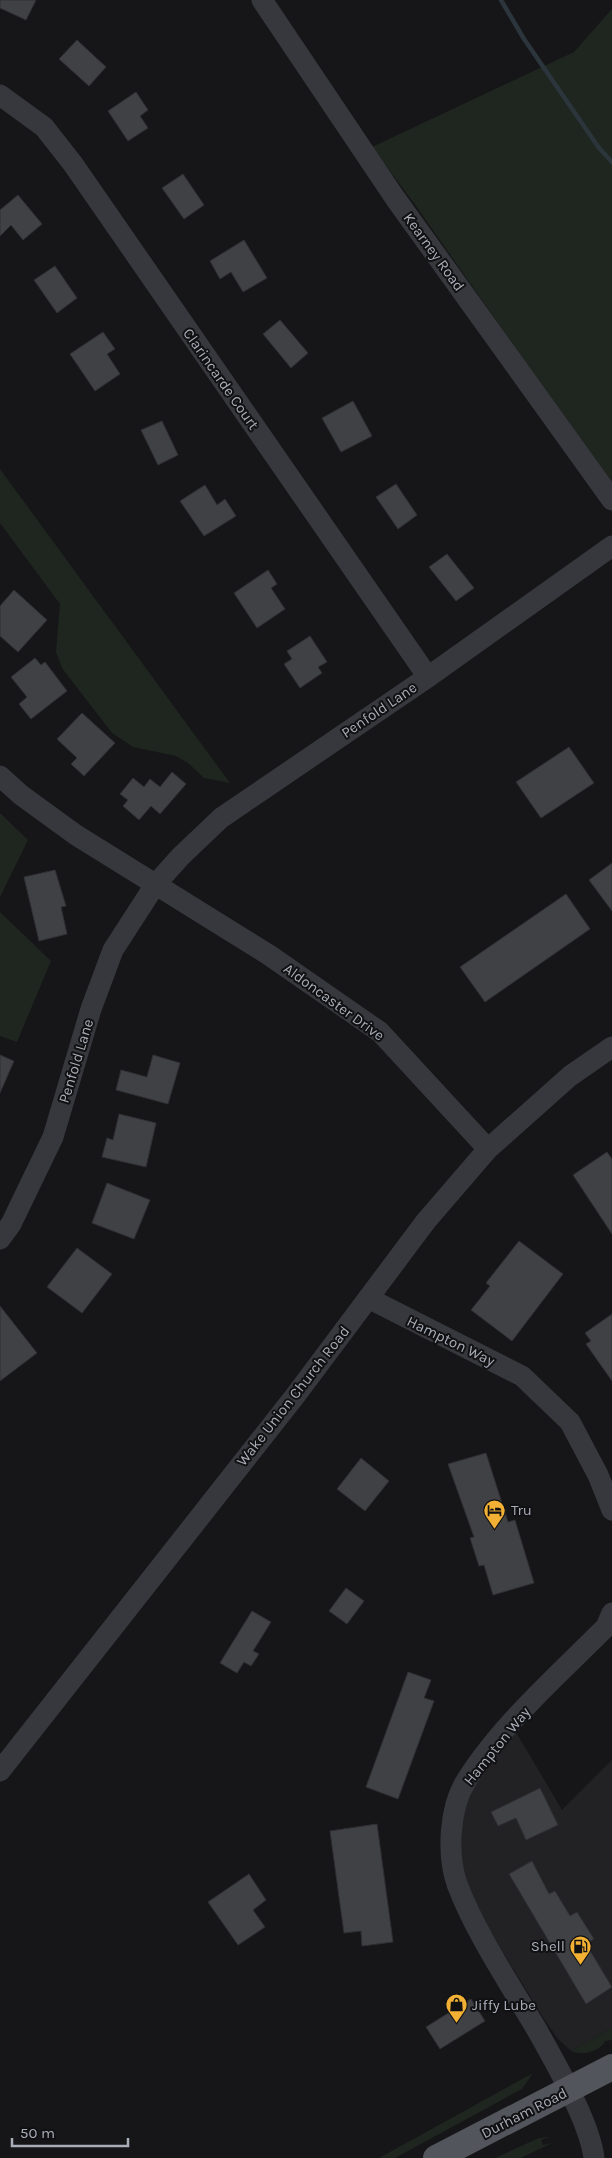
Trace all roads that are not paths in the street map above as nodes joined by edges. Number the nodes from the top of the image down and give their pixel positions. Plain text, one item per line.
1 (262, 0) edge
2 (0, 95) edge
3 (612, 500) edge
4 (612, 546) edge
5 (428, 677) junction
6 (0, 776) edge
7 (155, 885) junction
8 (612, 1046) edge
9 (488, 1150) junction
10 (0, 1239) edge
11 (368, 1298) junction
12 (612, 1510) edge
13 (612, 1613) edge
14 (0, 1771) edge
15 (612, 2067) edge
16 (568, 2091) junction
17 (436, 2158) edge
18 (594, 2158) edge

1 - 3 street, Kearney Road
2 - 5 street, Clarincarde Court
4 - 5 street, Penfold Lane
5 - 7 street, Penfold Lane
6 - 7 street
7 - 9 street, Aldoncaster Drive
7 - 10 street, Penfold Lane
8 - 9 street, Wake Union Church Road
9 - 11 street, Wake Union Church Road
11 - 12 street, Hampton Way
11 - 14 street, Wake Union Church Road
13 - 16 street, Hampton Way
15 - 16 main road, Durham Road
16 - 17 main road, Durham Road
16 - 18 street, Hampton Way

